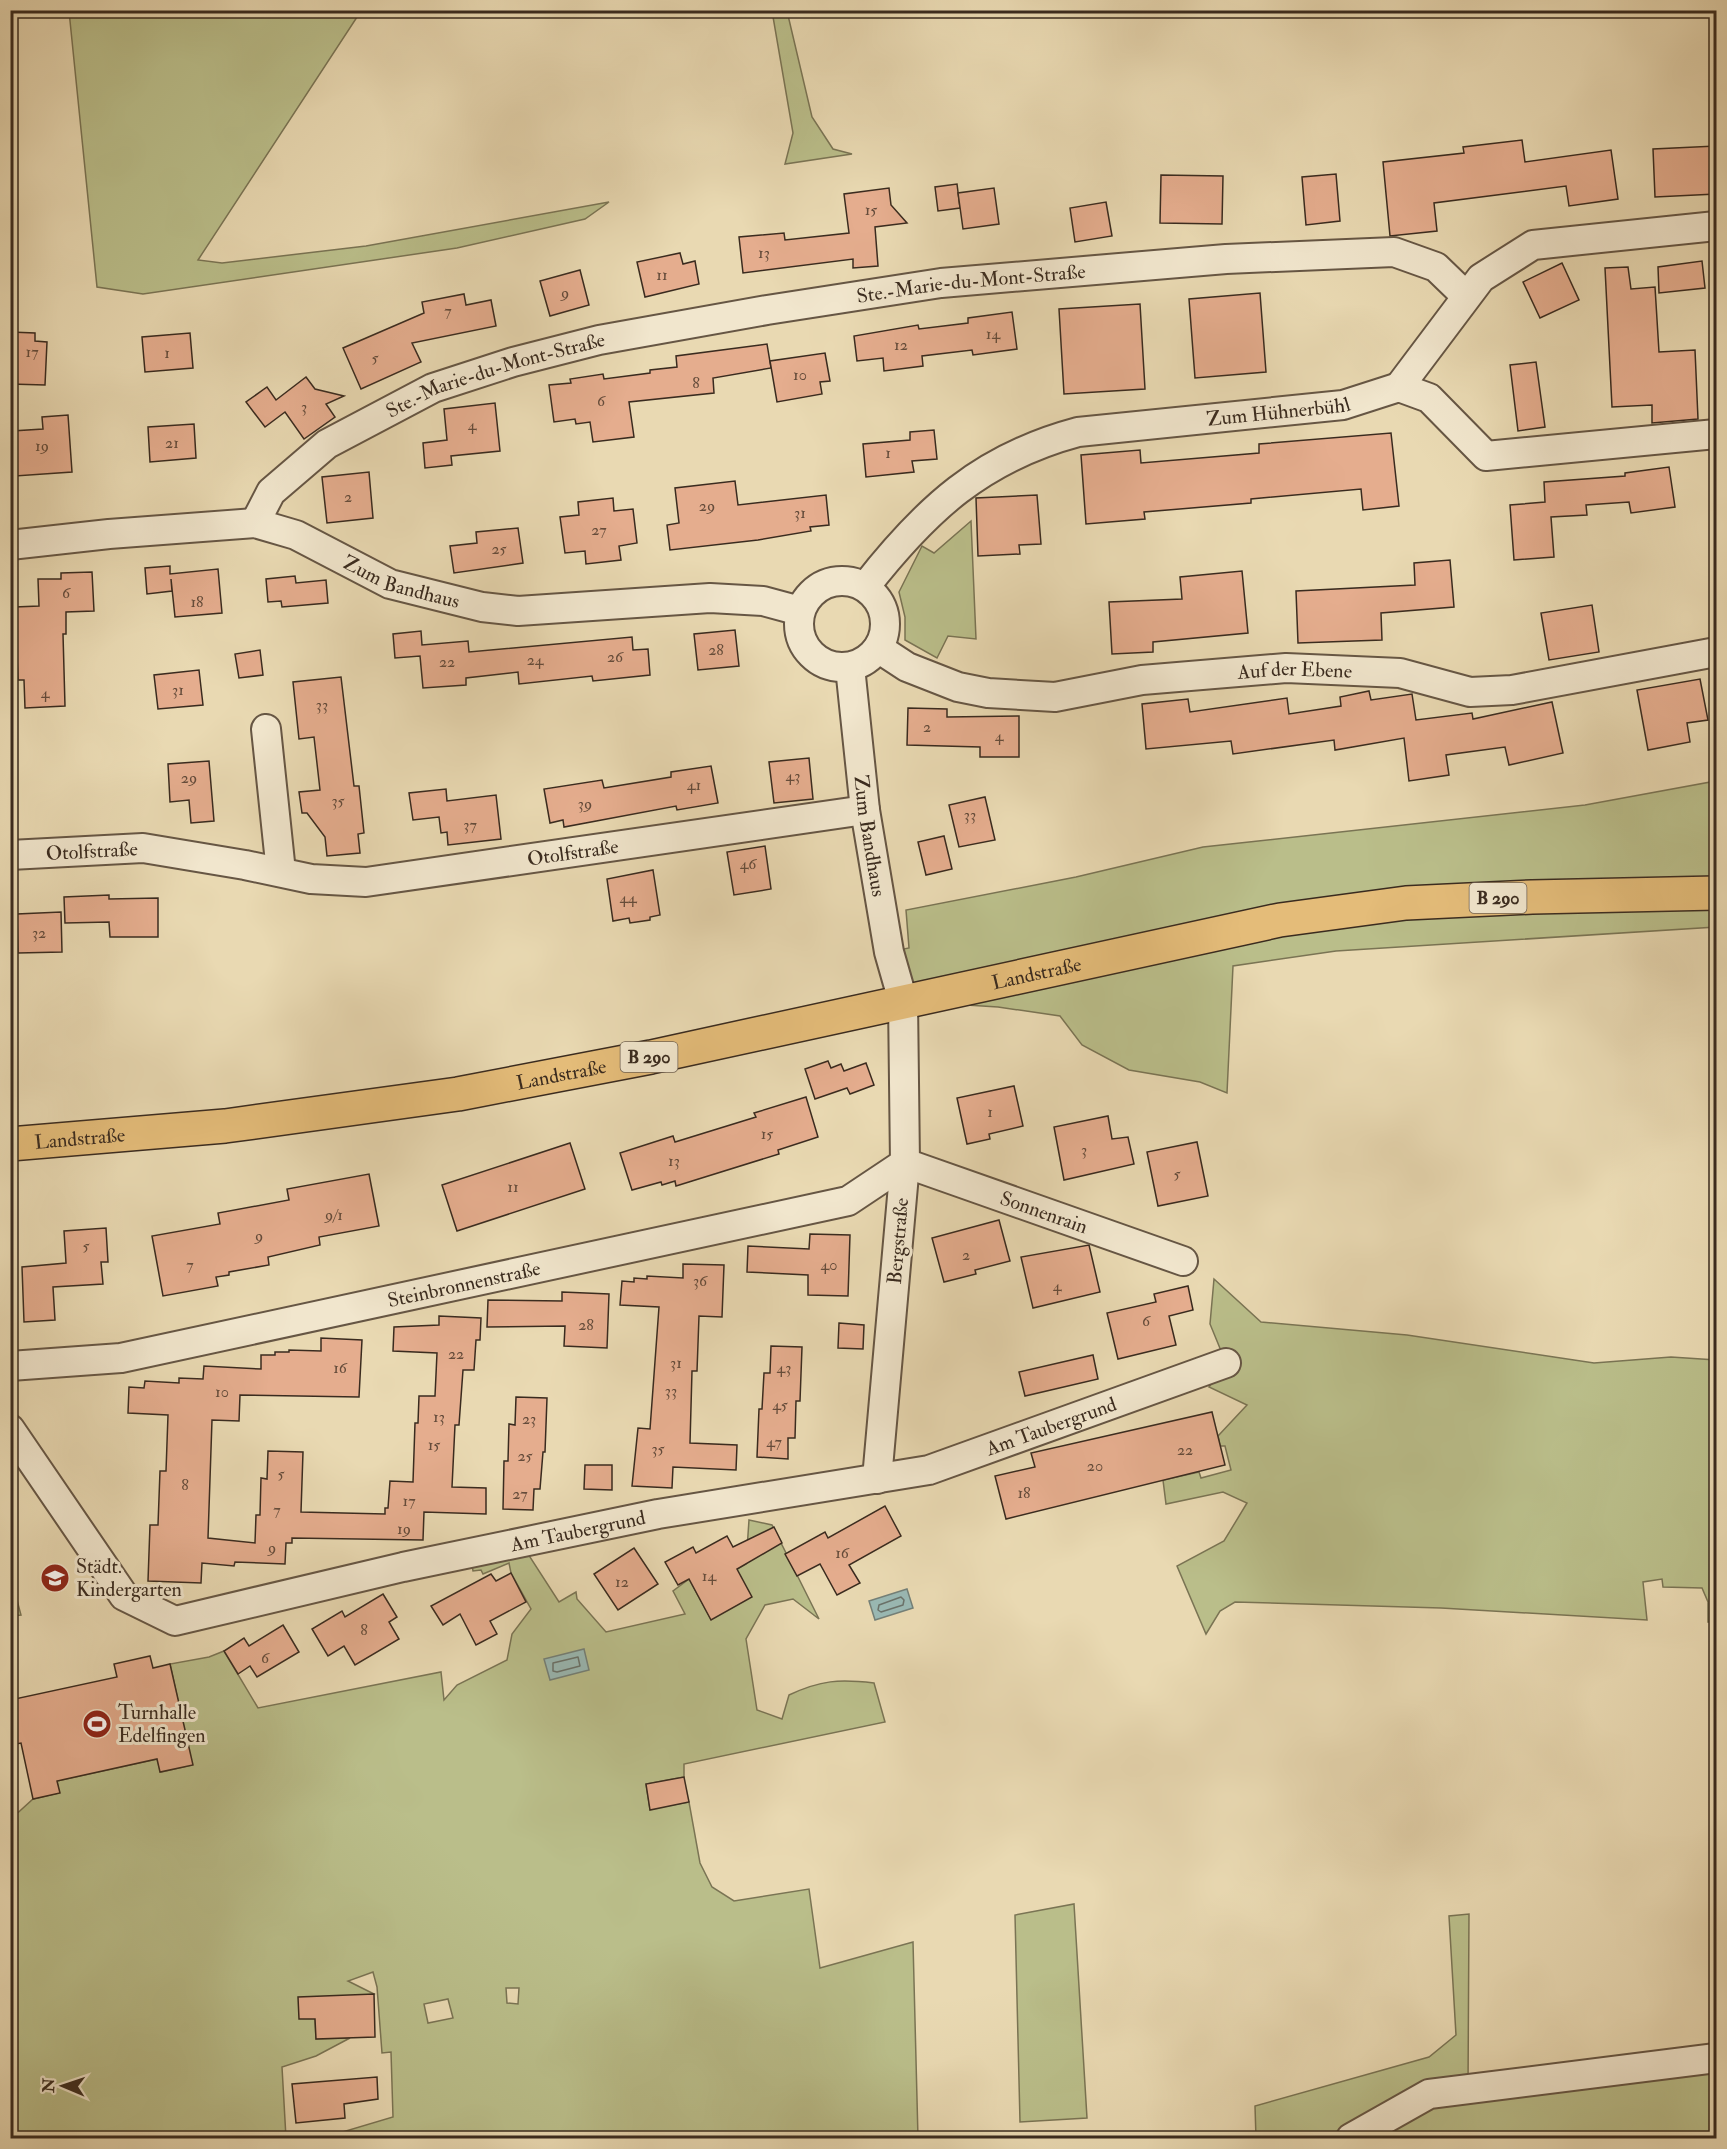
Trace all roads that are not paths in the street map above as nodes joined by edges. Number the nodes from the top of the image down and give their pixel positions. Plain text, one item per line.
1 (1716, 226) edge
2 (1466, 296) junction
3 (1399, 387) junction
4 (1716, 434) edge
5 (255, 523) junction
6 (10, 544) edge
7 (866, 587) junction
8 (800, 611) junction
9 (878, 648) junction
10 (1716, 652) edge
11 (850, 667) junction
12 (266, 729) dead end
13 (865, 810) junction
14 (10, 855) edge
15 (281, 872) junction
16 (1716, 893) edge
17 (903, 1001) junction
18 (10, 1144) edge
19 (904, 1163) junction
20 (1183, 1261) dead end
21 (1226, 1363) dead end
22 (10, 1366) edge
23 (10, 1429) edge
24 (877, 1479) junction
25 (1716, 2058) edge
26 (1351, 2139) edge

1 - 2 street
2 - 3 street
2 - 5 street, Ste.-Marie-du-Mont-Straße
3 - 4 street
3 - 7 street, Zum Hühnerbühl
5 - 6 street, Zum Bandhaus
5 - 8 street, Zum Bandhaus
7 - 8 street
7 - 9 street
8 - 11 street
9 - 10 street, Auf der Ebene
9 - 11 street
11 - 13 street, Zum Bandhaus
12 - 15 street
13 - 15 street, Otolfstraße
13 - 17 street, Zum Bandhaus
14 - 15 street, Otolfstraße
16 - 17 main road, Landstraße / B 290
17 - 18 main road, Landstraße / B 290
17 - 19 street, Bergstraße
19 - 20 street, Sonnenrain
19 - 22 street, Steinbronnenstraße
19 - 24 street, Bergstraße
21 - 24 street, Am Taubergrund
23 - 24 street, Am Taubergrund
25 - 26 street

